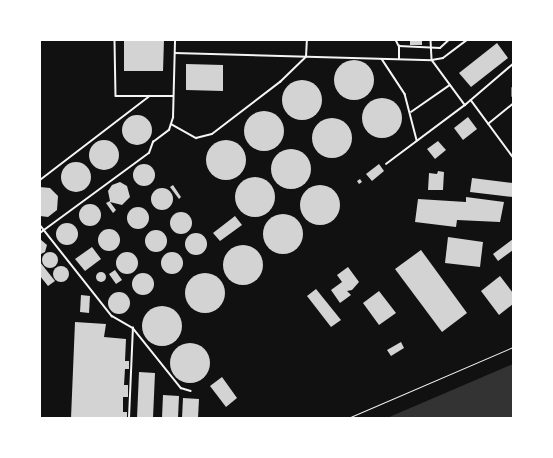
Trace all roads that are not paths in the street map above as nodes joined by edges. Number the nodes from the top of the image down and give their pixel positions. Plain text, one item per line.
1 (115, 40) edge
2 (174, 40) edge
3 (307, 40) edge
4 (396, 40) edge
5 (431, 40) edge
6 (449, 40) edge
7 (467, 40) edge
8 (399, 46) junction
9 (432, 48) junction
10 (175, 53) junction
11 (306, 57) junction
12 (382, 59) junction
13 (399, 60) junction
14 (432, 60) junction
15 (513, 64) edge
16 (450, 85) junction
17 (513, 88) edge
18 (150, 96) junction
19 (173, 96) junction
20 (513, 96) edge
21 (471, 100) junction
22 (465, 104) junction
23 (513, 104) edge
24 (410, 112) junction
25 (171, 124) junction
26 (488, 124) junction
27 (417, 140) junction
28 (513, 157) edge
29 (386, 164) dead end
30 (40, 180) edge
31 (40, 225) edge
32 (44, 230) junction
33 (40, 233) edge
34 (133, 328) junction
35 (191, 391) dead end
36 (129, 418) edge

1 - 18 lane
2 - 10 lane
3 - 11 lane
4 - 8 lane
5 - 9 lane
6 - 9 lane
7 - 14 lane
8 - 9 lane
8 - 13 lane
9 - 14 lane
10 - 11 lane
10 - 19 lane
11 - 12 lane
11 - 25 lane
12 - 13 lane
12 - 24 lane
13 - 14 lane
14 - 16 lane
15 - 21 lane
16 - 22 lane
16 - 24 lane
17 - 20 lane
18 - 19 lane
18 - 30 lane
19 - 25 lane
21 - 22 lane
21 - 26 lane
22 - 27 lane
23 - 26 lane
24 - 27 lane
25 - 32 lane
26 - 28 lane
27 - 29 lane
31 - 32 lane
32 - 33 lane
32 - 34 lane
34 - 35 lane
34 - 36 lane

